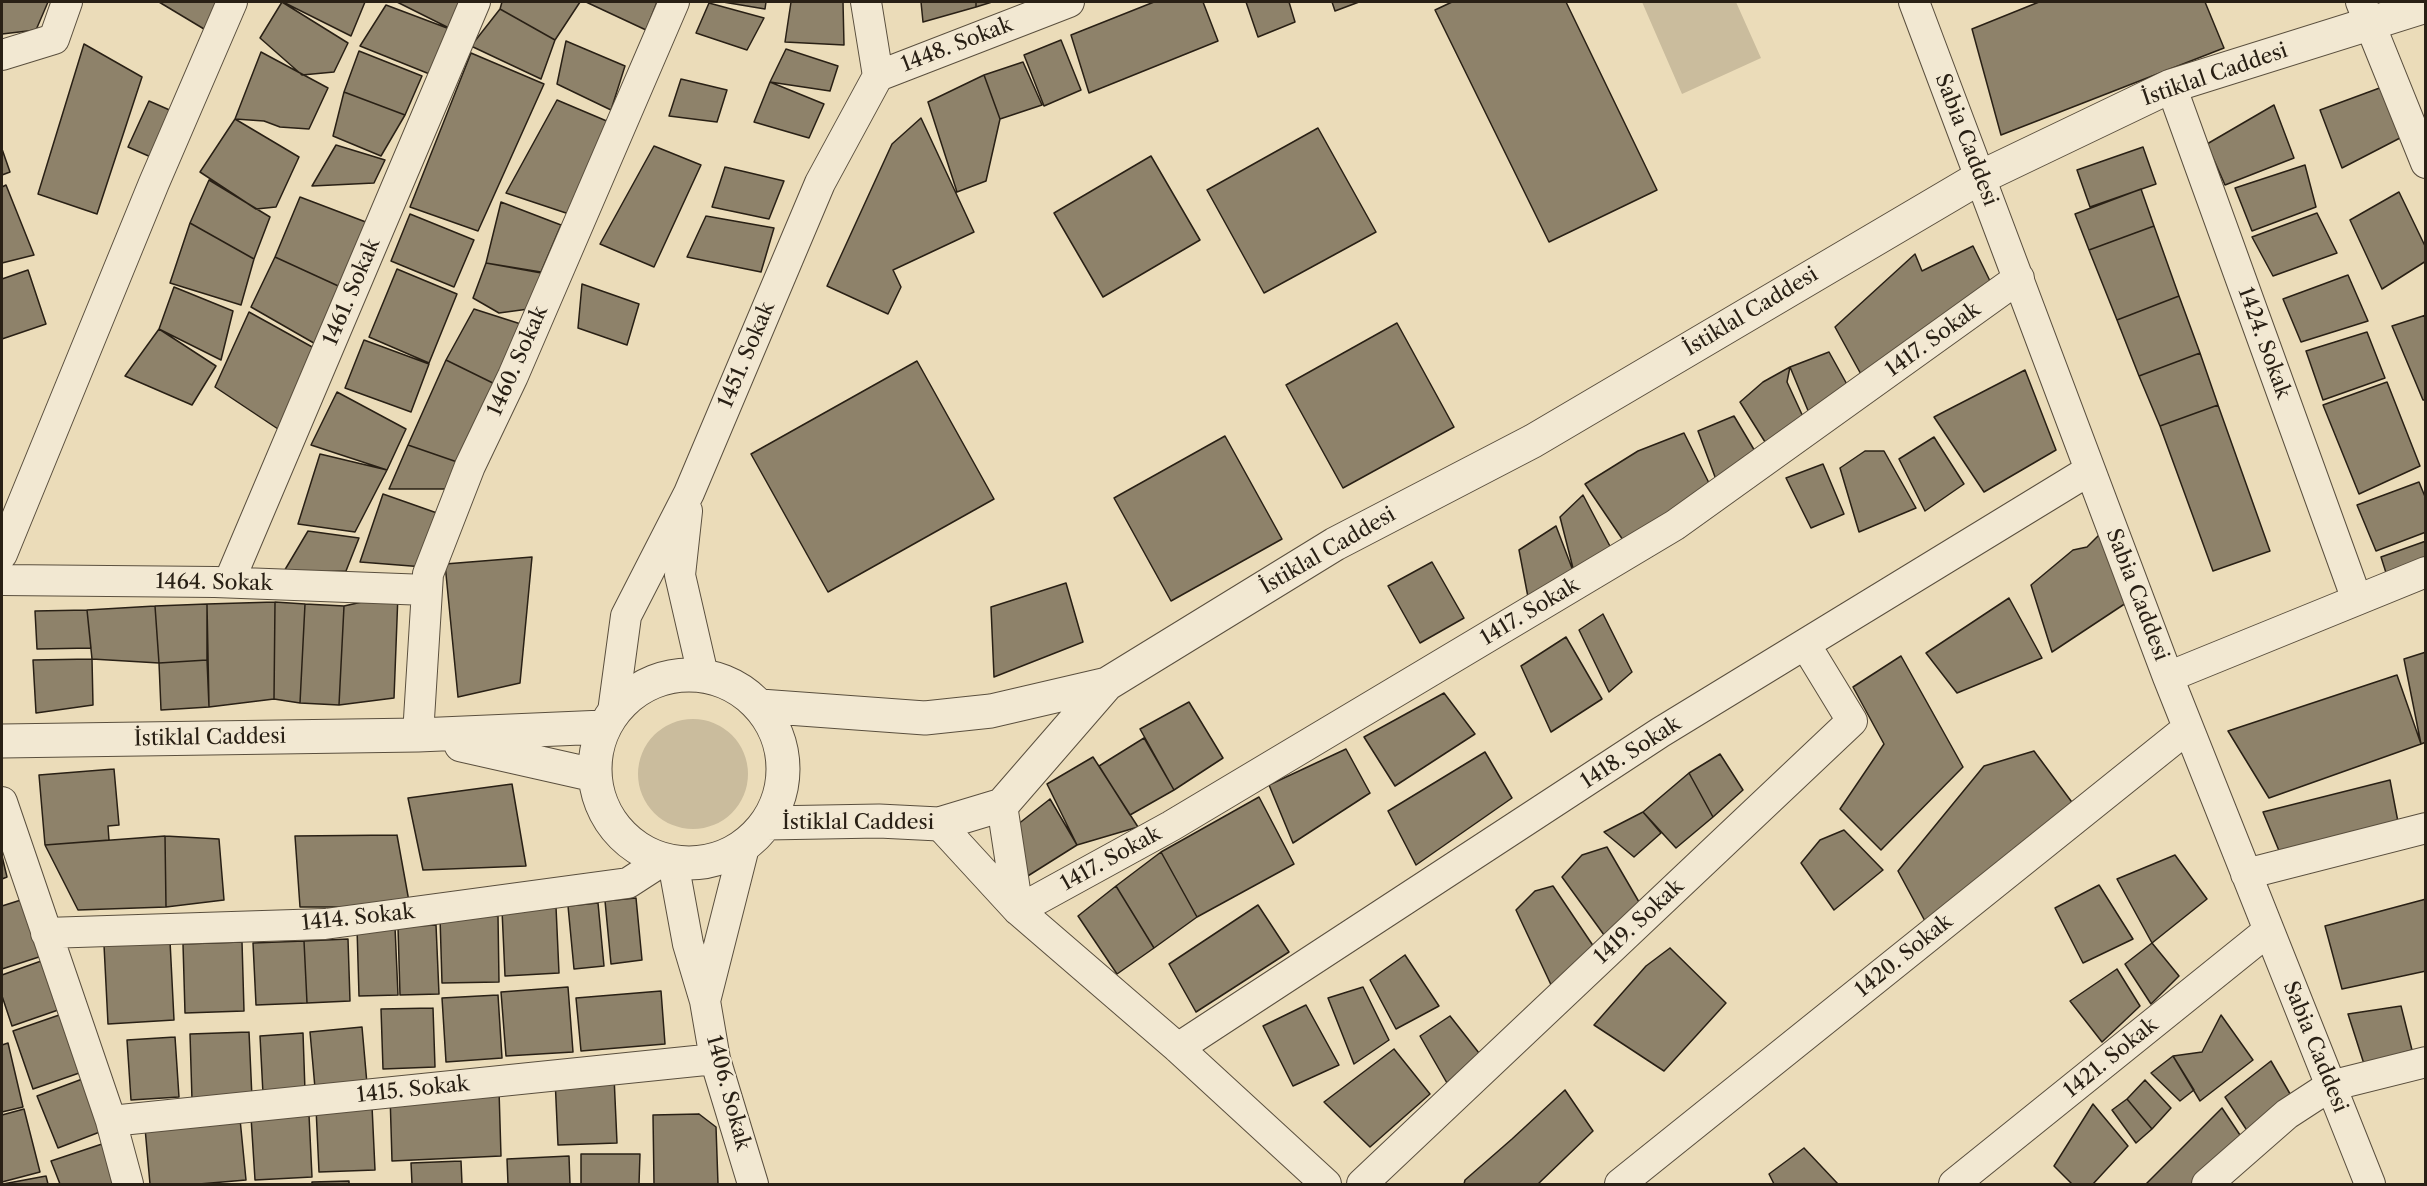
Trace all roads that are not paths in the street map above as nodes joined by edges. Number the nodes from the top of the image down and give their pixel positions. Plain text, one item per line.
1 (67, 2) edge
2 (232, 2) edge
3 (474, 2) edge
4 (674, 2) edge
5 (866, 2) edge
6 (1067, 2) edge
7 (1914, 2) edge
8 (2426, 6) edge
9 (2366, 13) edge
10 (2, 55) edge
11 (878, 76) junction
12 (2171, 86) junction
13 (2426, 163) edge
14 (1979, 177) junction
15 (2019, 278) junction
16 (2090, 470) junction
17 (689, 493) junction
18 (2, 554) edge
19 (2426, 573) edge
20 (2, 580) edge
21 (229, 582) junction
22 (427, 590) junction
23 (2357, 600) junction
24 (1805, 644) junction
25 (703, 675) junction
26 (2168, 677) junction
27 (1107, 684) junction
28 (760, 706) junction
29 (609, 719) junction
30 (2188, 728) junction
31 (418, 735) junction
32 (2, 741) edge
33 (594, 775) junction
34 (2, 802) edge
35 (1002, 806) junction
36 (767, 823) junction
37 (939, 824) junction
38 (2426, 828) edge
39 (744, 847) junction
40 (667, 861) junction
41 (2246, 874) junction
42 (1018, 910) junction
43 (2268, 931) junction
44 (46, 933) junction
45 (705, 1001) junction
46 (1178, 1048) junction
47 (715, 1059) junction
48 (2426, 1062) edge
49 (2330, 1086) junction
50 (111, 1121) junction
51 (128, 1185) edge
52 (753, 1185) edge
53 (1326, 1185) edge
54 (1362, 1185) edge
55 (1620, 1185) edge
56 (1954, 1185) edge
57 (2207, 1185) edge
58 (2370, 1185) edge

1 - 10 street
2 - 18 street
3 - 21 street, 1461. Sokak
4 - 22 street, 1460. Sokak
5 - 11 street
6 - 11 street, 1448. Sokak
7 - 14 street, Sabia Caddesi
8 - 9 street, İstiklal Caddesi
9 - 12 street, İstiklal Caddesi
9 - 13 street
11 - 17 street, 1451. Sokak
12 - 14 street, İstiklal Caddesi
12 - 23 street, 1424. Sokak
14 - 15 street, Sabia Caddesi
14 - 27 street, İstiklal Caddesi
15 - 16 street, Sabia Caddesi
15 - 42 street, 1417. Sokak
16 - 24 street, 1418. Sokak
16 - 26 street, Sabia Caddesi
17 - 25 street
17 - 29 street, 1451. Sokak
19 - 23 street
20 - 21 street, 1464. Sokak
21 - 22 street, 1464. Sokak
22 - 31 street, 1460. Sokak
23 - 26 street
24 - 46 street, 1418. Sokak
24 - 54 street, 1419. Sokak
25 - 28 street
25 - 29 street
26 - 30 street, Sabia Caddesi
27 - 28 street, İstiklal Caddesi
27 - 35 street, İstiklal Caddesi
28 - 36 street
29 - 31 street, İstiklal Caddesi
29 - 33 street
30 - 41 street, Sabia Caddesi
30 - 55 street, 1420. Sokak
31 - 32 street, İstiklal Caddesi
31 - 33 street, İstiklal Caddesi
33 - 40 street
34 - 44 street
35 - 37 street, İstiklal Caddesi
35 - 42 street
36 - 37 street, İstiklal Caddesi
36 - 39 street
37 - 42 street
38 - 41 street
39 - 40 street
39 - 45 street, 1406. Sokak
40 - 44 street, 1414. Sokak
40 - 45 street, 1406. Sokak
41 - 43 street, Sabia Caddesi
42 - 46 street
43 - 49 street, Sabia Caddesi
43 - 56 street, 1421. Sokak
44 - 50 street
45 - 47 street, 1406. Sokak
46 - 53 street
47 - 50 street, 1415. Sokak
47 - 52 street, 1406. Sokak
48 - 49 street
49 - 57 street
49 - 58 street, Sabia Caddesi
50 - 51 street

